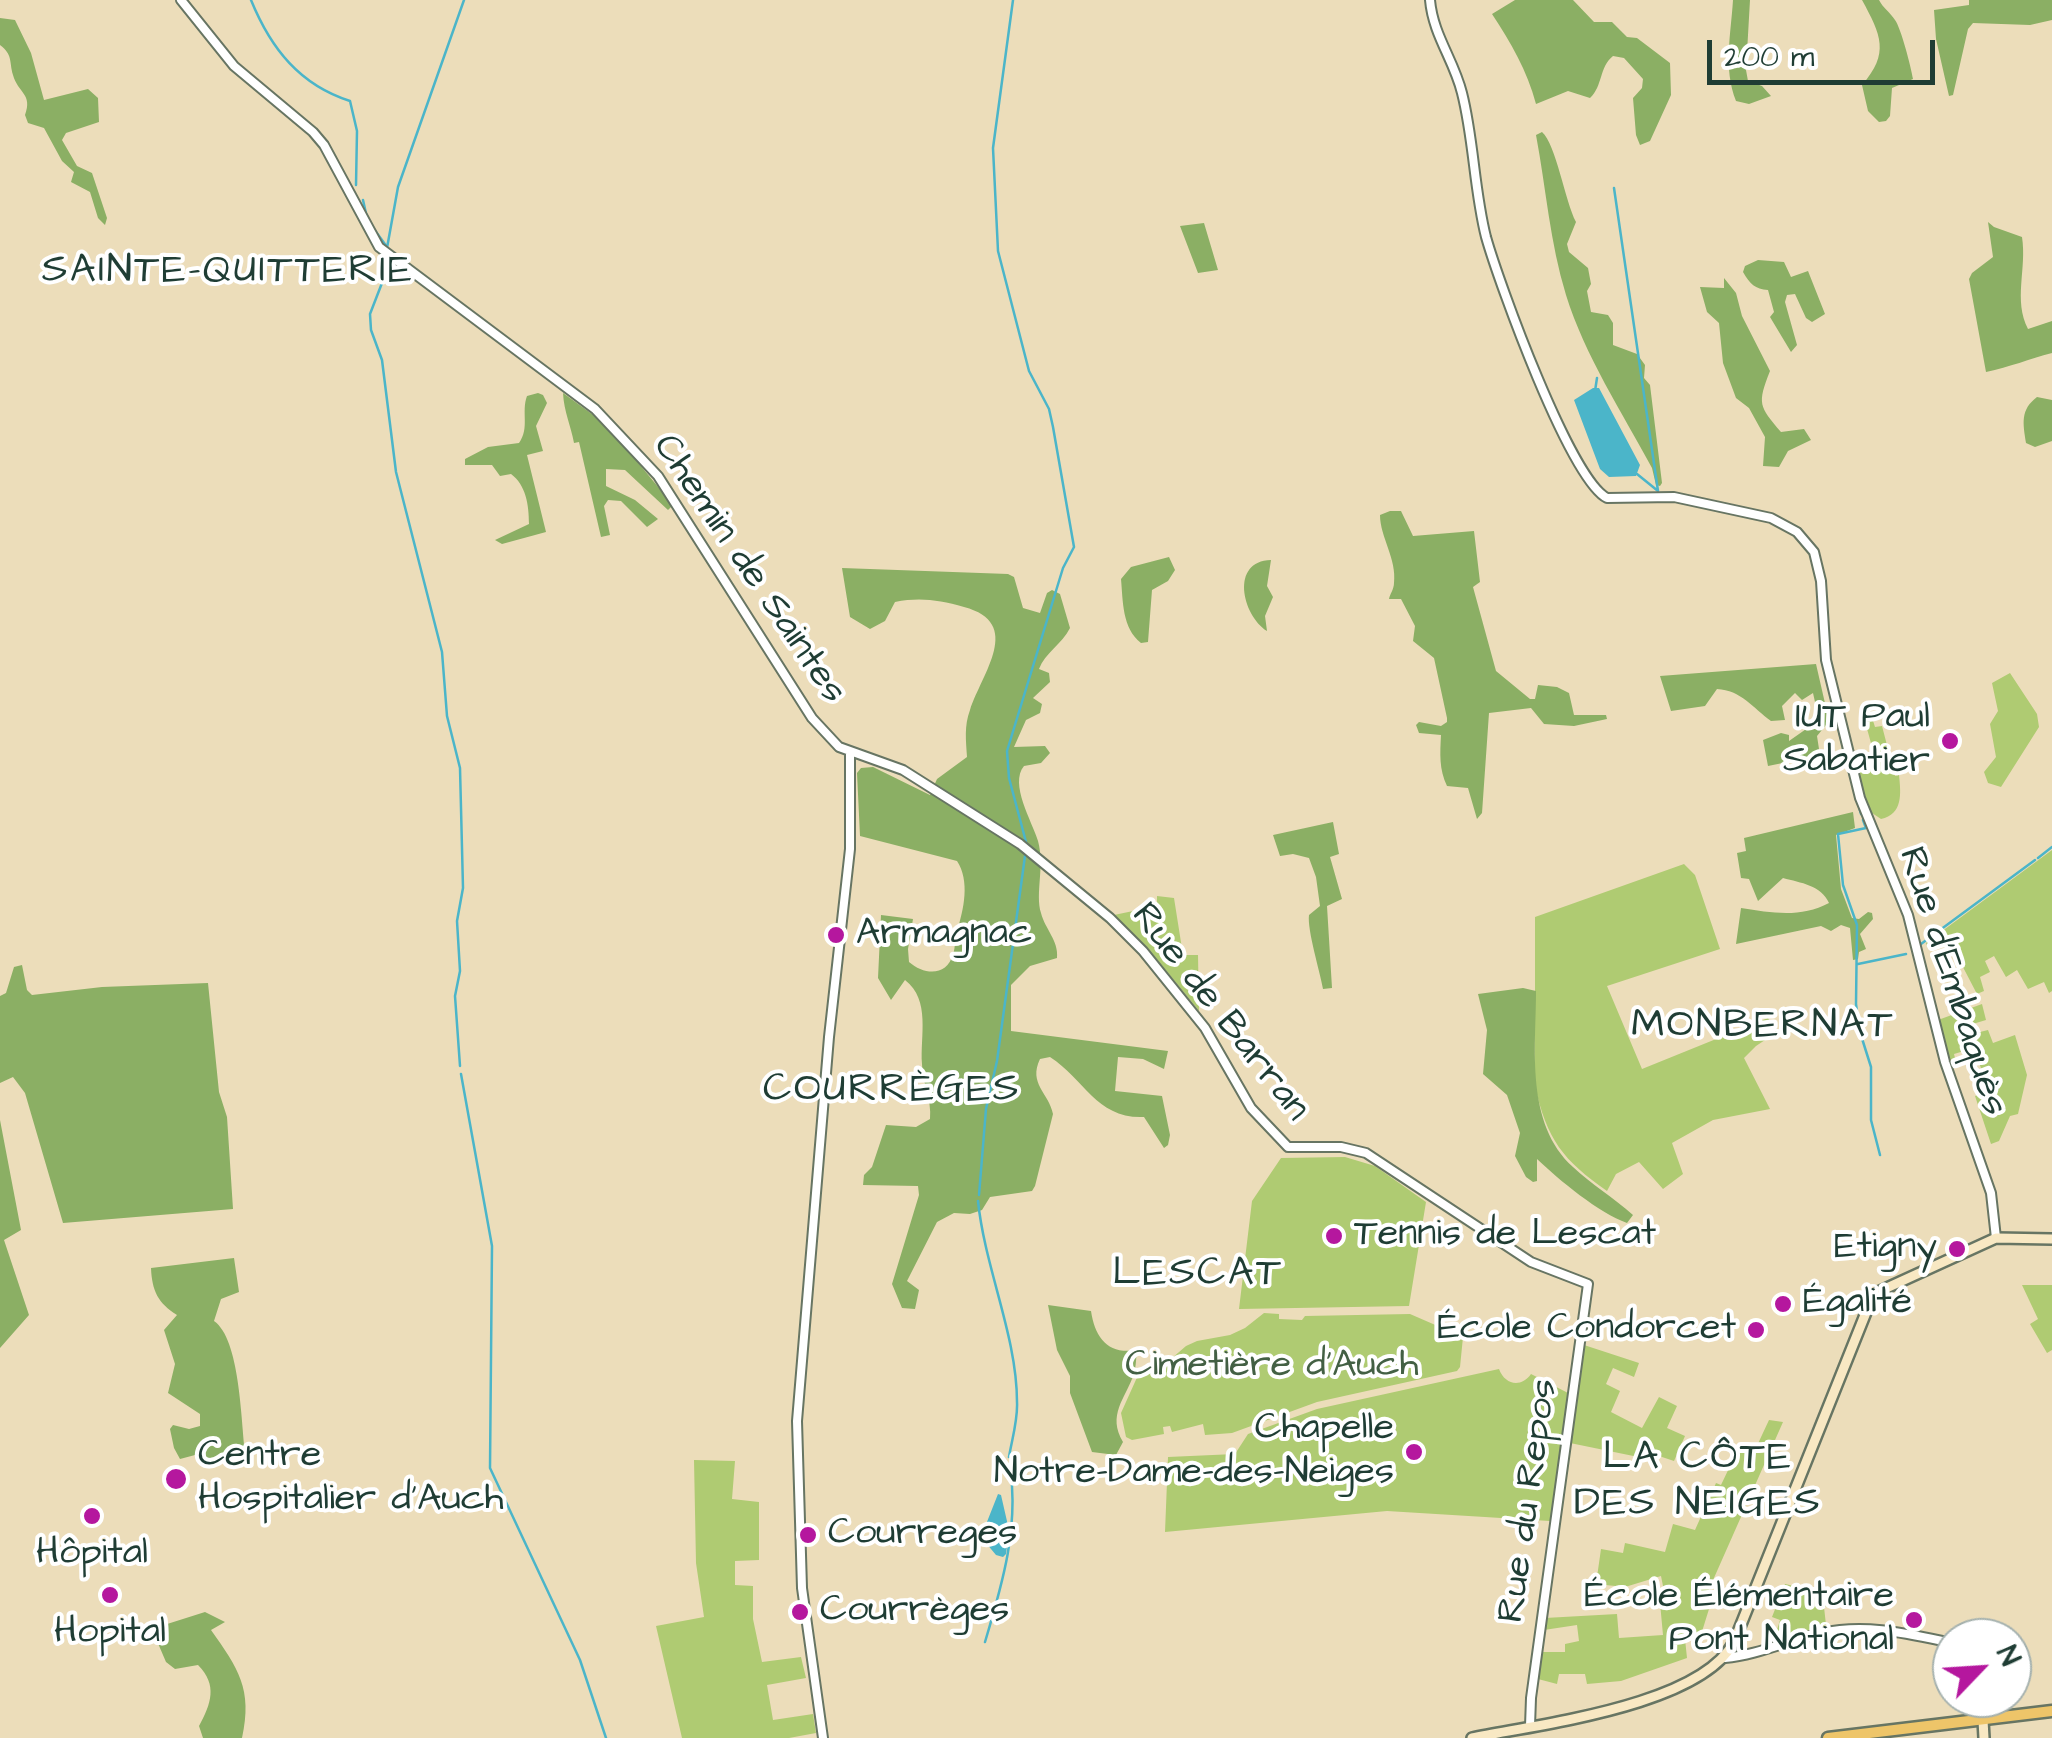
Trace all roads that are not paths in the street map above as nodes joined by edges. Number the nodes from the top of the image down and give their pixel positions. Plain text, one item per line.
1 (182, 0) edge
2 (1430, 0) edge
3 (850, 753) junction
4 (1996, 1238) junction
5 (2052, 1239) edge
6 (1588, 1284) joint
7 (1932, 1638) edge
8 (1725, 1658) junction
9 (2052, 1711) edge
10 (1530, 1726) junction
11 (1983, 1730) edge
12 (823, 1738) edge
13 (1472, 1738) edge
14 (1828, 1738) edge

1 - 3 street, Chemin de Saintes
2 - 4 street, Rue d'Embaquès
3 - 6 street, Rue de Barran
3 - 12 street
4 - 5 main road
4 - 8 main road
6 - 10 street, Rue du Repos
7 - 8 street
8 - 10 main road
9 - 11 main road
10 - 13 main road
11 - 14 main road

